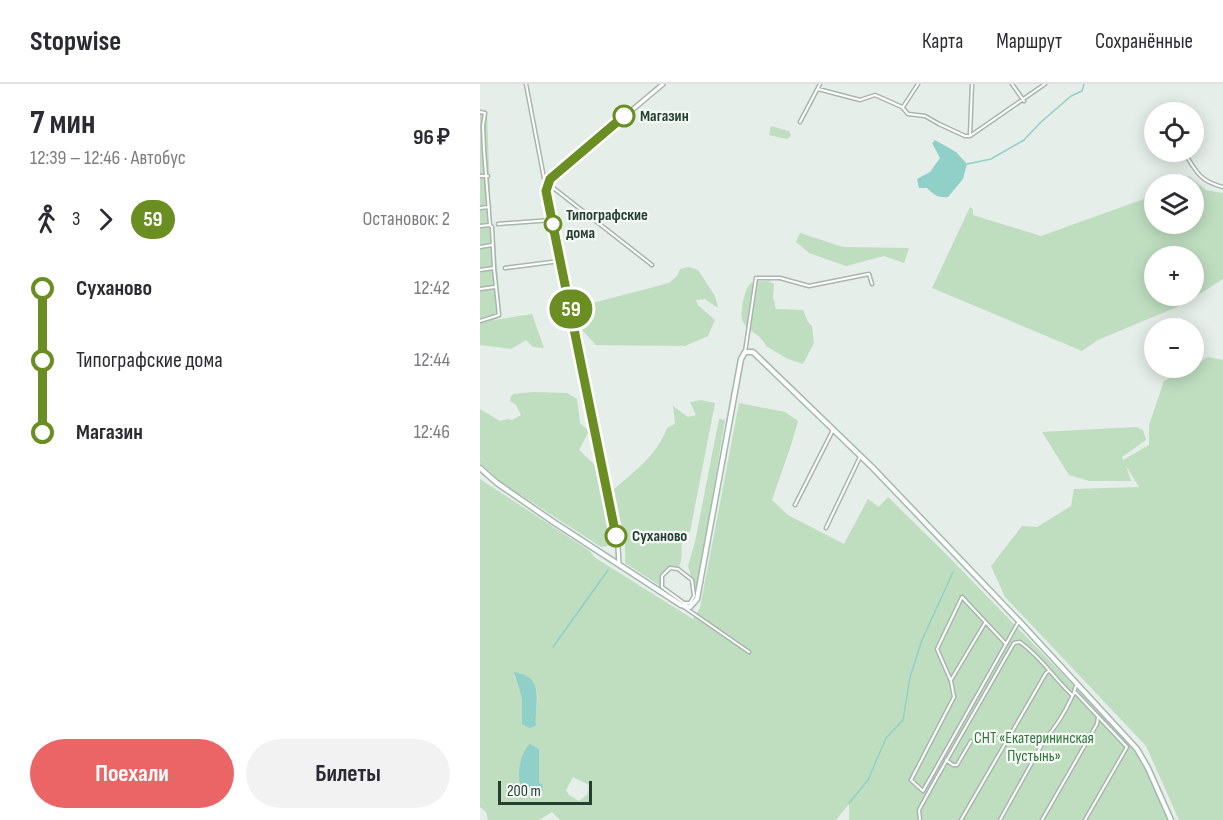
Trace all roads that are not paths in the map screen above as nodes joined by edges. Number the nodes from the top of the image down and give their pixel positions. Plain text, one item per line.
1 (526, 84) edge
2 (663, 84) edge
3 (820, 84) edge
4 (918, 84) edge
5 (972, 84) edge
6 (1012, 84) edge
7 (1045, 84) edge
8 (818, 89) junction
9 (1024, 101) junction
10 (902, 107) junction
11 (480, 112) edge
12 (800, 122) dead end
13 (482, 126) edge
14 (970, 136) junction
15 (484, 150) junction
16 (480, 151) edge
17 (1190, 162) edge
18 (480, 176) edge
19 (488, 176) junction
20 (547, 183) junction
21 (1223, 187) edge
22 (489, 207) junction
23 (480, 208) edge
24 (552, 220) junction
25 (498, 224) dead end
26 (480, 226) edge
27 (491, 226) junction
28 (494, 245) junction
29 (480, 247) edge
30 (560, 261) junction
31 (652, 265) dead end
32 (494, 268) junction
33 (505, 268) dead end
34 (480, 270) edge
35 (872, 284) dead end
36 (496, 286) junction
37 (480, 289) edge
38 (480, 321) edge
39 (745, 352) junction
40 (833, 430) junction
41 (861, 456) junction
42 (480, 468) edge
43 (795, 505) dead end
44 (826, 528) dead end
45 (618, 564) junction
46 (690, 603) joint
47 (681, 605) junction
48 (1019, 621) junction
49 (985, 623) junction
50 (1006, 644) junction
51 (749, 652) dead end
52 (1049, 671) junction
53 (951, 681) junction
54 (1077, 684) junction
55 (1074, 694) junction
56 (1098, 716) junction
57 (1129, 739) junction
58 (971, 741) dead end
59 (1127, 747) junction
60 (946, 760) junction
61 (920, 820) edge
62 (961, 820) edge
63 (1000, 820) edge
64 (1042, 820) edge
65 (1085, 820) edge
66 (1171, 820) edge

1 - 20 street
2 - 20 street
3 - 8 street
4 - 10 street
5 - 14 street
6 - 9 street
7 - 9 street
8 - 10 street
8 - 12 street
9 - 14 street
10 - 14 street
11 - 13 street
13 - 15 street
15 - 16 street
15 - 19 street
17 - 21 street
18 - 19 street
19 - 22 street
20 - 24 street
20 - 31 street
22 - 23 street
22 - 27 street
24 - 25 street
24 - 30 street
26 - 27 street
27 - 28 street
28 - 29 street
28 - 32 street
30 - 33 street
30 - 45 street
32 - 34 street
32 - 36 street
35 - 39 street
36 - 37 street
36 - 38 street
39 - 40 main road
39 - 47 main road
40 - 41 main road
40 - 43 street
41 - 44 street
41 - 48 main road
42 - 45 main road
45 - 47 main road
46 - 46 street
47 - 51 street
48 - 50 street
48 - 54 main road
49 - 50 street
49 - 53 street
49 - 53 street
50 - 53 street
52 - 55 street
52 - 60 street
52 - 62 street
54 - 55 street
54 - 57 main road
55 - 56 street
55 - 63 street
56 - 59 street
56 - 64 street
57 - 59 street
57 - 66 main road
58 - 60 street
59 - 65 street
60 - 61 street

